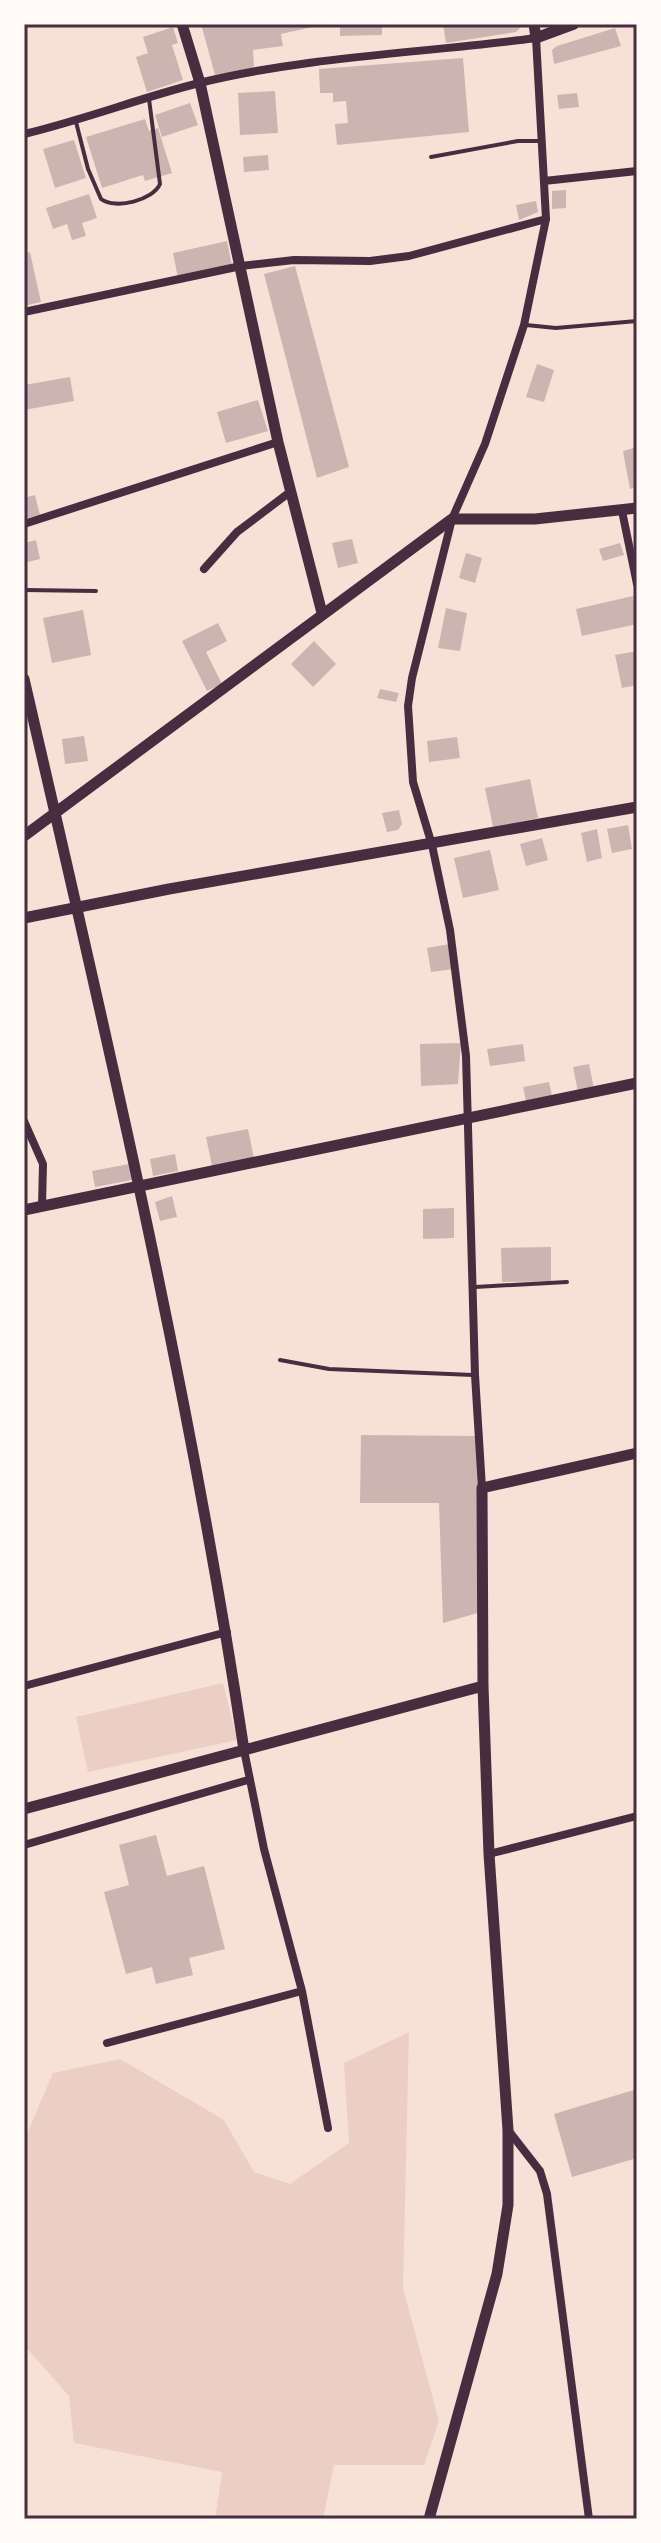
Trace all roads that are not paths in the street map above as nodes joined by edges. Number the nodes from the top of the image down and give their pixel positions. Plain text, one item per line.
1 (182, 24) edge
2 (534, 24) edge
3 (574, 24) edge
4 (536, 38) junction
5 (200, 83) junction
6 (149, 99) junction
7 (76, 122) junction
8 (24, 134) edge
9 (540, 141) junction
10 (431, 157) dead end
11 (637, 171) edge
12 (544, 181) junction
13 (546, 219) junction
14 (241, 266) junction
15 (24, 312) edge
16 (637, 321) edge
17 (524, 325) junction
18 (278, 442) junction
19 (290, 492) junction
20 (637, 508) edge
21 (622, 511) junction
22 (452, 519) junction
23 (24, 524) edge
24 (204, 569) dead end
25 (637, 584) edge
26 (24, 590) edge
27 (96, 591) dead end
28 (322, 613) junction
29 (24, 679) edge
30 (637, 807) edge
31 (55, 813) junction
32 (24, 836) edge
33 (432, 845) junction
34 (76, 909) junction
35 (24, 918) edge
36 (637, 1083) edge
37 (470, 1118) junction
38 (24, 1121) edge
39 (138, 1187) junction
40 (42, 1206) junction
41 (24, 1210) edge
42 (567, 1282) dead end
43 (472, 1287) junction
44 (280, 1360) dead end
45 (475, 1375) junction
46 (637, 1453) edge
47 (482, 1488) junction
48 (227, 1632) junction
49 (24, 1686) edge
50 (483, 1686) junction
51 (244, 1750) junction
52 (248, 1780) junction
53 (24, 1809) edge
54 (637, 1816) edge
55 (24, 1845) edge
56 (489, 1854) junction
57 (302, 1991) junction
58 (107, 2043) dead end
59 (328, 2128) dead end
60 (508, 2130) junction
61 (429, 2519) edge
62 (589, 2519) edge

1 - 5 street
2 - 4 street
3 - 4 street
4 - 5 street
4 - 9 street
5 - 6 street
5 - 14 street
6 - 7 street
6 - 7 lane
7 - 8 street
9 - 10 lane
9 - 12 street
11 - 12 street
12 - 13 street
13 - 14 street
13 - 17 street
14 - 15 street
14 - 18 street
16 - 17 lane
17 - 22 street
18 - 19 street
18 - 23 street
19 - 24 street
19 - 28 street
20 - 21 street
21 - 22 street
21 - 25 street
22 - 28 street
22 - 33 street
26 - 27 lane
28 - 31 street
29 - 31 street
30 - 33 street
31 - 32 street
31 - 34 street
33 - 34 street
33 - 37 street
34 - 35 street
34 - 39 street
36 - 37 street
37 - 39 street
37 - 43 street
38 - 40 street
39 - 40 street
39 - 48 street
40 - 41 street
42 - 43 lane
43 - 45 street
44 - 45 lane
45 - 47 street
46 - 47 street
47 - 50 street
48 - 49 street
48 - 51 street
50 - 51 street
50 - 56 street
51 - 52 street
51 - 53 street
52 - 55 street
52 - 57 street
54 - 56 street
56 - 60 street
57 - 58 street
57 - 59 street
60 - 61 street
60 - 62 street

